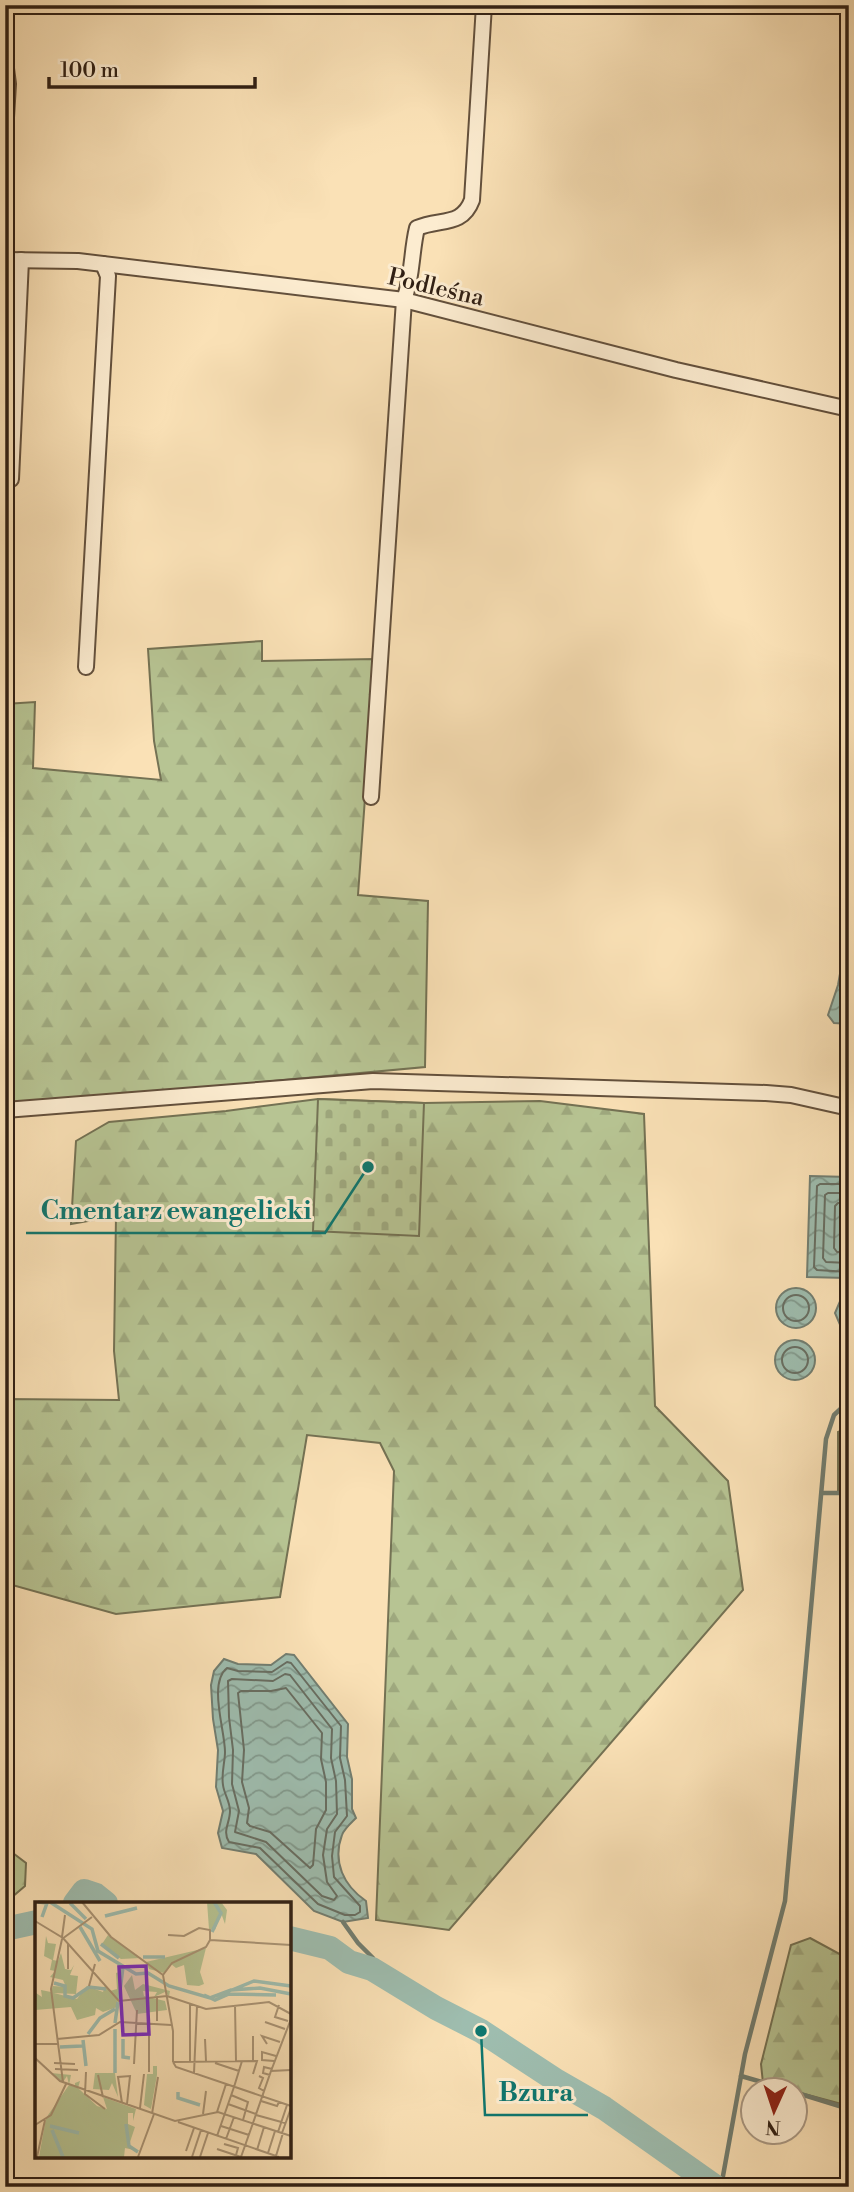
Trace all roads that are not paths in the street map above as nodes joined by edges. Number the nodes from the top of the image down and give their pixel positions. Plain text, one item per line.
1 (484, 5) edge
2 (5, 61) edge
3 (5, 134) edge
4 (5, 260) edge
5 (21, 260) junction
6 (103, 264) junction
7 (404, 300) junction
8 (849, 409) edge
9 (11, 479) dead end
10 (86, 667) dead end
11 (371, 797) dead end
12 (849, 1108) edge
13 (5, 1110) edge

1 - 7 street
2 - 3 street
4 - 5 street, Podleśna
5 - 6 street, Podleśna
5 - 9 street
6 - 7 street, Podleśna
6 - 10 street
7 - 8 street, Podleśna
7 - 11 street
12 - 13 street

